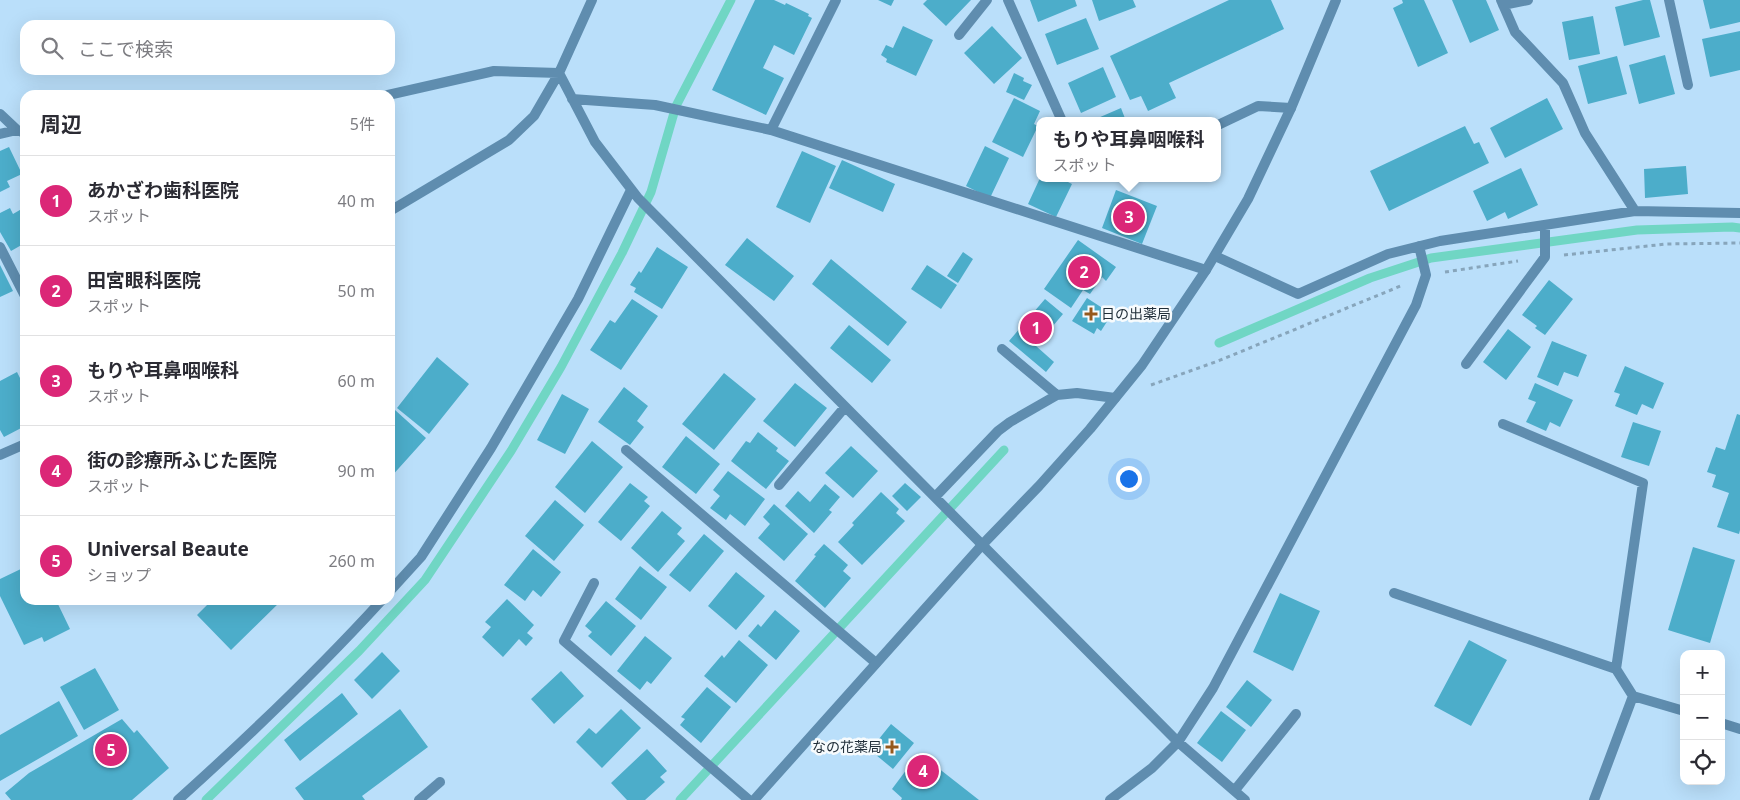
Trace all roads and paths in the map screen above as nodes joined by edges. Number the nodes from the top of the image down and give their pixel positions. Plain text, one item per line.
1 (598, 0) edge
2 (836, 0) edge
3 (988, 0) edge
4 (1008, 0) edge
5 (1336, 0) edge
6 (1528, 0) edge
7 (1670, 0) edge
8 (590, 3) edge
9 (1502, 3) edge
10 (959, 36) dead end
11 (559, 73) junction
12 (1688, 85) dead end
13 (395, 93) edge
14 (572, 99) junction
15 (1291, 108) junction
16 (0, 114) edge
17 (1060, 117) edge
18 (1221, 124) edge
19 (771, 130) junction
20 (20, 131) edge
21 (20, 132) edge
22 (0, 134) edge
23 (634, 194) junction
24 (395, 208) edge
25 (1635, 211) junction
26 (1740, 213) edge
27 (1545, 230) junction
28 (0, 247) edge
29 (1420, 249) junction
30 (1215, 256) junction
31 (1206, 270) junction
32 (20, 286) edge
33 (1002, 349) dead end
34 (1466, 364) dead end
35 (1057, 395) junction
36 (1115, 398) junction
37 (845, 407) junction
38 (1503, 424) dead end
39 (20, 446) edge
40 (626, 450) dead end
41 (0, 455) edge
42 (779, 485) dead end
43 (937, 499) junction
44 (982, 545) junction
45 (594, 583) dead end
46 (395, 586) edge
47 (1394, 593) dead end
48 (377, 605) edge
49 (876, 664) junction
50 (1616, 669) junction
51 (1633, 696) junction
52 (1680, 710) edge
53 (1296, 714) dead end
54 (1725, 724) edge
55 (1740, 728) edge
56 (1178, 742) junction
57 (440, 782) dead end
58 (1235, 790) junction
59 (178, 800) edge
60 (419, 800) edge
61 (749, 800) edge
62 (754, 800) edge
63 (1110, 800) edge
64 (1245, 800) edge
65 (1594, 800) edge

1 - 8 street
2 - 19 street
3 - 10 street
4 - 17 street
5 - 15 street
6 - 9 street
7 - 12 street
8 - 11 street
9 - 25 street
11 - 13 street
11 - 14 street
11 - 24 street
14 - 19 street
14 - 23 street
15 - 18 street
15 - 30 street
16 - 20 street
19 - 31 street
21 - 22 street
23 - 37 street
23 - 46 street
25 - 26 street
25 - 27 street
27 - 29 street
27 - 34 street
28 - 32 street
29 - 30 street
29 - 56 street
30 - 31 street
31 - 36 street
33 - 35 street
35 - 36 street
35 - 43 street
36 - 44 street
37 - 42 street
37 - 43 street
38 - 50 street
39 - 41 street
40 - 49 street
43 - 44 street
44 - 49 street
44 - 56 street
45 - 61 street
47 - 50 street
48 - 59 street
49 - 62 street
50 - 51 street
51 - 52 street
51 - 65 street
53 - 58 street
54 - 55 street
56 - 58 street
56 - 63 street
57 - 60 street
58 - 64 street

